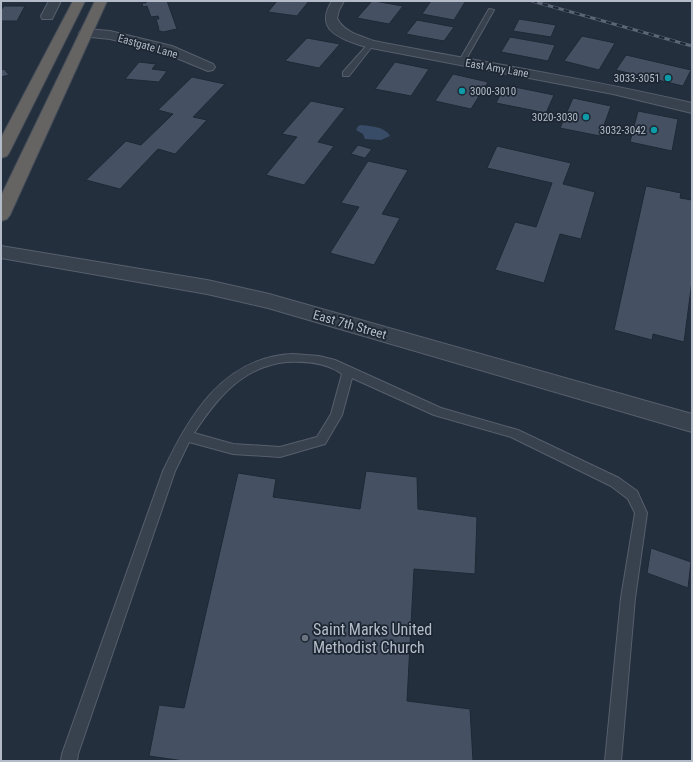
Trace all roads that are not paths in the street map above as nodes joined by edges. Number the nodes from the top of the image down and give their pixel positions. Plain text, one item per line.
1 (55, 1) edge
2 (79, 1) edge
3 (100, 1) edge
4 (338, 1) edge
5 (491, 10) dead end
6 (47, 16) dead end
7 (86, 33) junction
8 (371, 44) junction
9 (462, 61) junction
10 (208, 67) dead end
11 (346, 74) dead end
12 (692, 108) edge
13 (1, 153) edge
14 (1, 215) edge
15 (1, 252) edge
16 (348, 372) junction
17 (692, 424) edge
18 (186, 436) junction
19 (69, 761) edge
20 (613, 761) edge

1 - 6 street
2 - 13 highway
3 - 7 highway
4 - 8 street, East Amy Lane
5 - 9 lane
7 - 10 street, Eastgate Lane
7 - 14 highway
8 - 9 street, East Amy Lane
8 - 11 lane
9 - 12 street, East Amy Lane
15 - 17 street, East 7th Street
16 - 18 lane
16 - 18 lane
16 - 20 lane
18 - 19 lane

